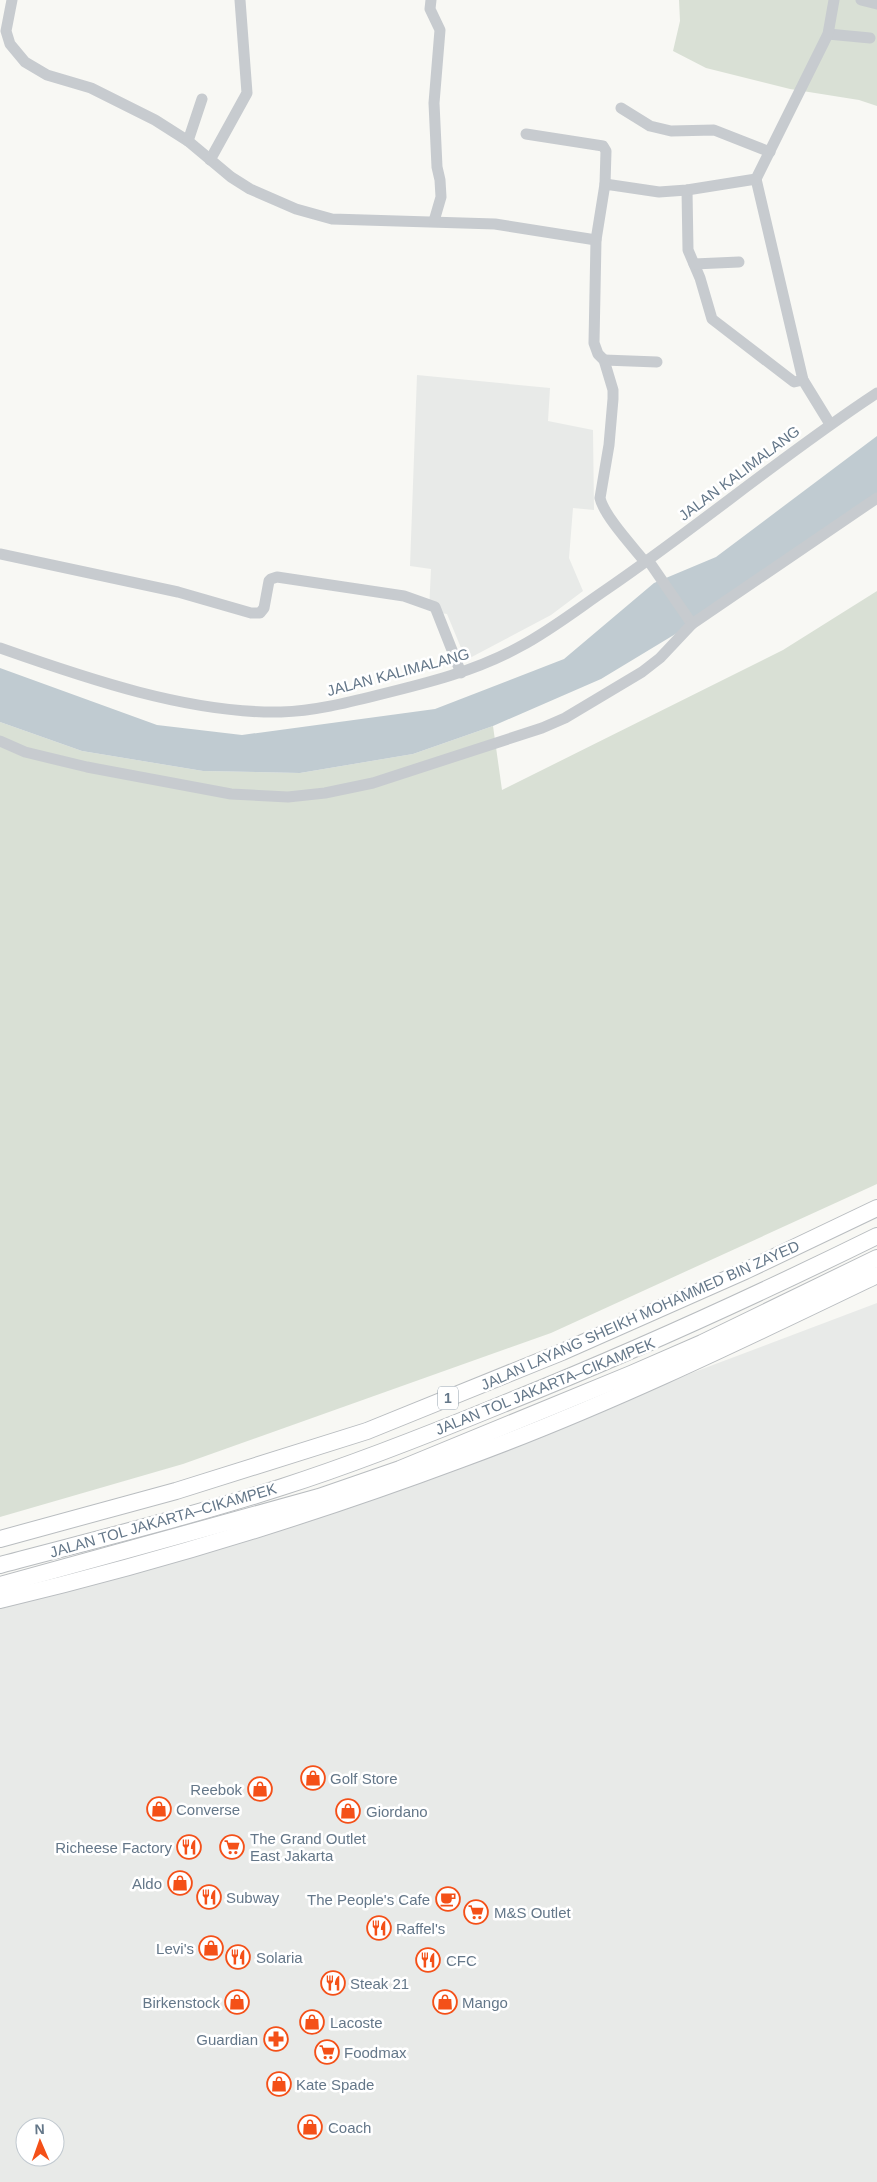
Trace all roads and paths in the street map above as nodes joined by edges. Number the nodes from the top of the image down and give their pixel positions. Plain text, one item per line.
1 (12, 0) edge
2 (240, 0) edge
3 (431, 0) edge
4 (834, 0) edge
5 (860, 0) edge
6 (877, 4) edge
7 (828, 34) junction
8 (870, 38) dead end
9 (202, 99) dead end
10 (621, 108) dead end
11 (526, 134) dead end
12 (188, 141) junction
13 (770, 152) junction
14 (210, 160) junction
15 (756, 179) junction
16 (605, 184) junction
17 (687, 190) junction
18 (434, 221) junction
19 (596, 240) junction
20 (739, 262) dead end
21 (694, 264) junction
22 (604, 360) junction
23 (657, 362) dead end
24 (802, 380) junction
25 (877, 393) edge
26 (830, 424) junction
27 (877, 498) edge
28 (0, 554) edge
29 (649, 564) junction
30 (690, 620) junction
31 (0, 648) edge
32 (462, 673) junction
33 (0, 741) edge
34 (877, 1208) edge
35 (877, 1236) edge
36 (877, 1258) edge
37 (877, 1275) edge
38 (0, 1539) edge
39 (0, 1565) edge
40 (0, 1585) edge
41 (0, 1600) edge

1 - 12 street
2 - 14 street
3 - 18 street
4 - 7 street
5 - 6 street
7 - 8 street
7 - 13 street
9 - 12 street
10 - 13 street
11 - 16 street
12 - 14 street
13 - 15 street
14 - 18 street
15 - 17 street
15 - 24 street
16 - 17 street
16 - 19 street
17 - 21 street
18 - 19 street
19 - 22 street
20 - 21 street
21 - 24 street
22 - 23 street
22 - 29 street
24 - 26 street
25 - 26 street, JALAN KALIMALANG
26 - 29 street, JALAN KALIMALANG
27 - 30 street
28 - 32 street
29 - 30 street
29 - 32 street, JALAN KALIMALANG
30 - 33 street
31 - 32 street, JALAN KALIMALANG
34 - 38 highway, JALAN LAYANG SHEIKH MOHAMMED BIN ZAYED / 1
35 - 39 highway, JALAN TOL JAKARTA–CIKAMPEK / 1
36 - 40 highway, JALAN TOL JAKARTA–CIKAMPEK
37 - 41 highway

